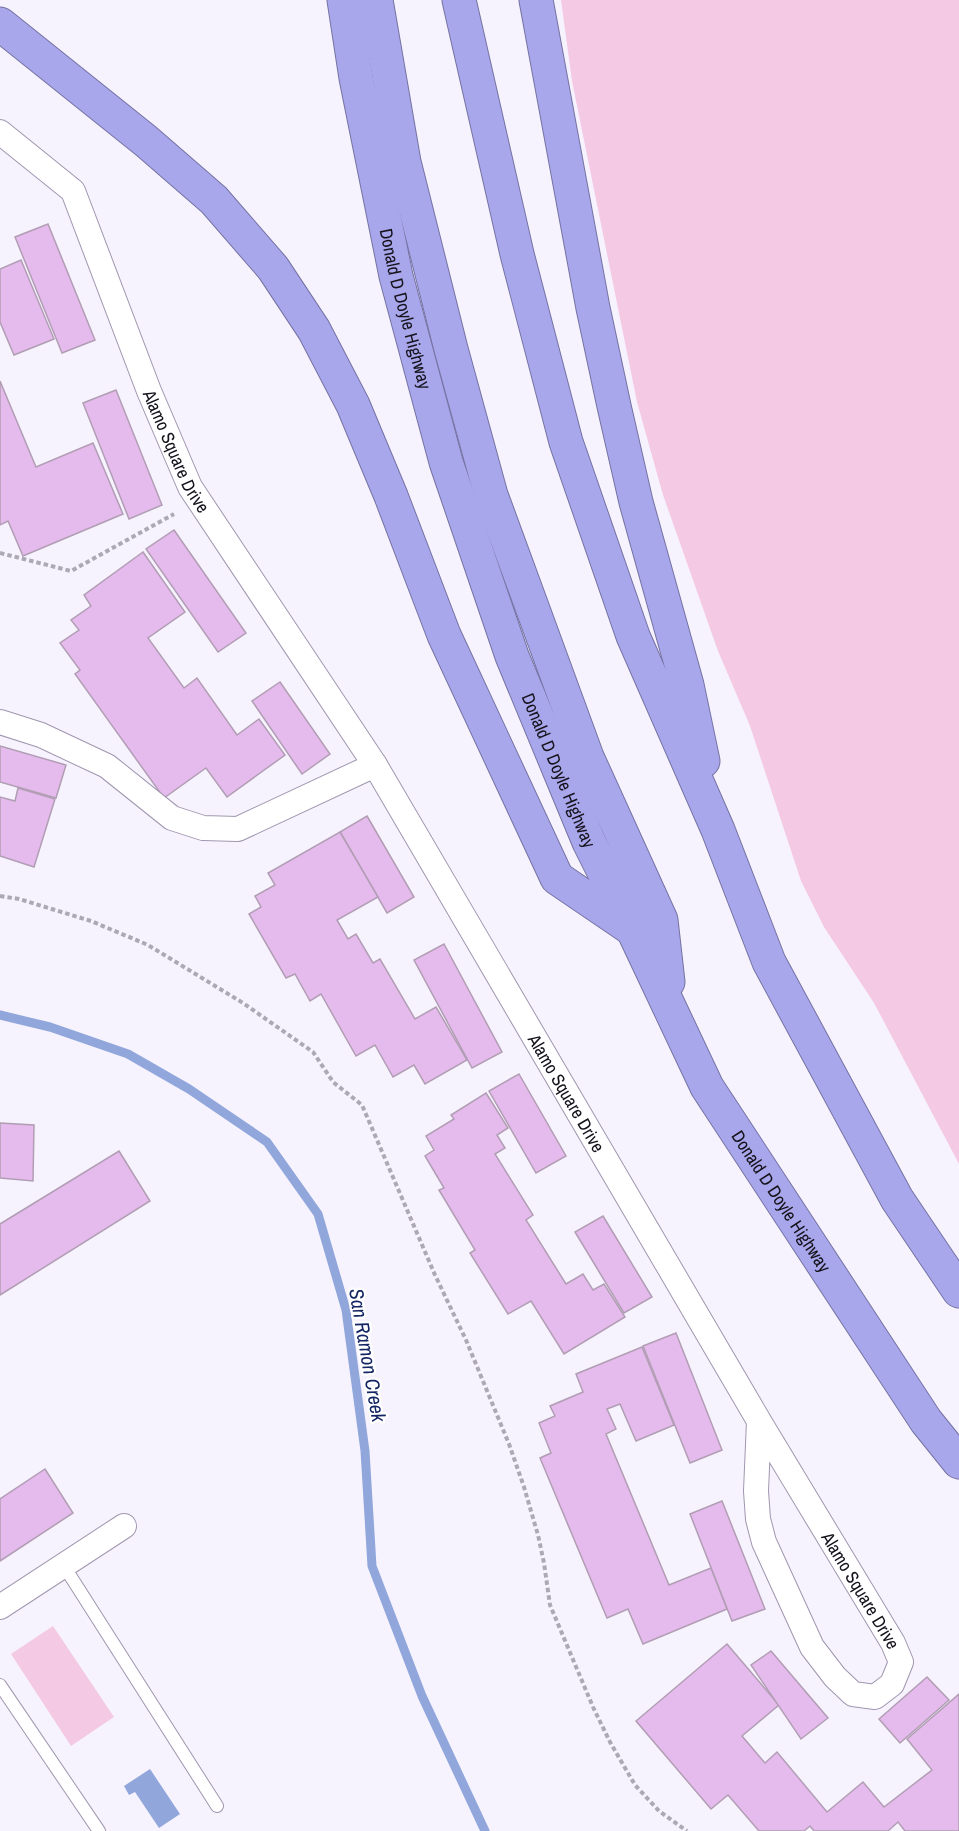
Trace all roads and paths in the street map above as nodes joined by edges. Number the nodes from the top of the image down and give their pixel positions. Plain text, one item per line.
1 (344, 0) edge
2 (376, 0) edge
3 (459, 0) edge
4 (536, 0) edge
5 (0, 24) edge
6 (0, 132) edge
7 (198, 500) junction
8 (0, 553) edge
9 (0, 722) edge
10 (375, 765) junction
11 (718, 830) junction
12 (0, 896) edge
13 (633, 930) junction
14 (671, 1010) junction
15 (959, 1291) edge
16 (759, 1421) junction
17 (959, 1462) edge
18 (124, 1526) dead end
19 (64, 1566) junction
20 (0, 1607) edge
21 (0, 1685) edge
22 (217, 1806) dead end
23 (99, 1831) edge
24 (687, 1831) edge

1 - 13 highway, Donald D Doyle Highway
2 - 14 highway
3 - 11 highway
4 - 11 highway
5 - 13 highway
6 - 7 street, Alamo Square Drive
7 - 8 path
7 - 10 street, Alamo Square Drive
9 - 10 street
10 - 16 street, Alamo Square Drive
11 - 15 highway
12 - 24 path
13 - 14 highway, Donald D Doyle Highway
14 - 17 highway, Donald D Doyle Highway
16 - 16 street, Alamo Square Drive
18 - 19 street
19 - 20 street
19 - 22 lane
21 - 23 lane

